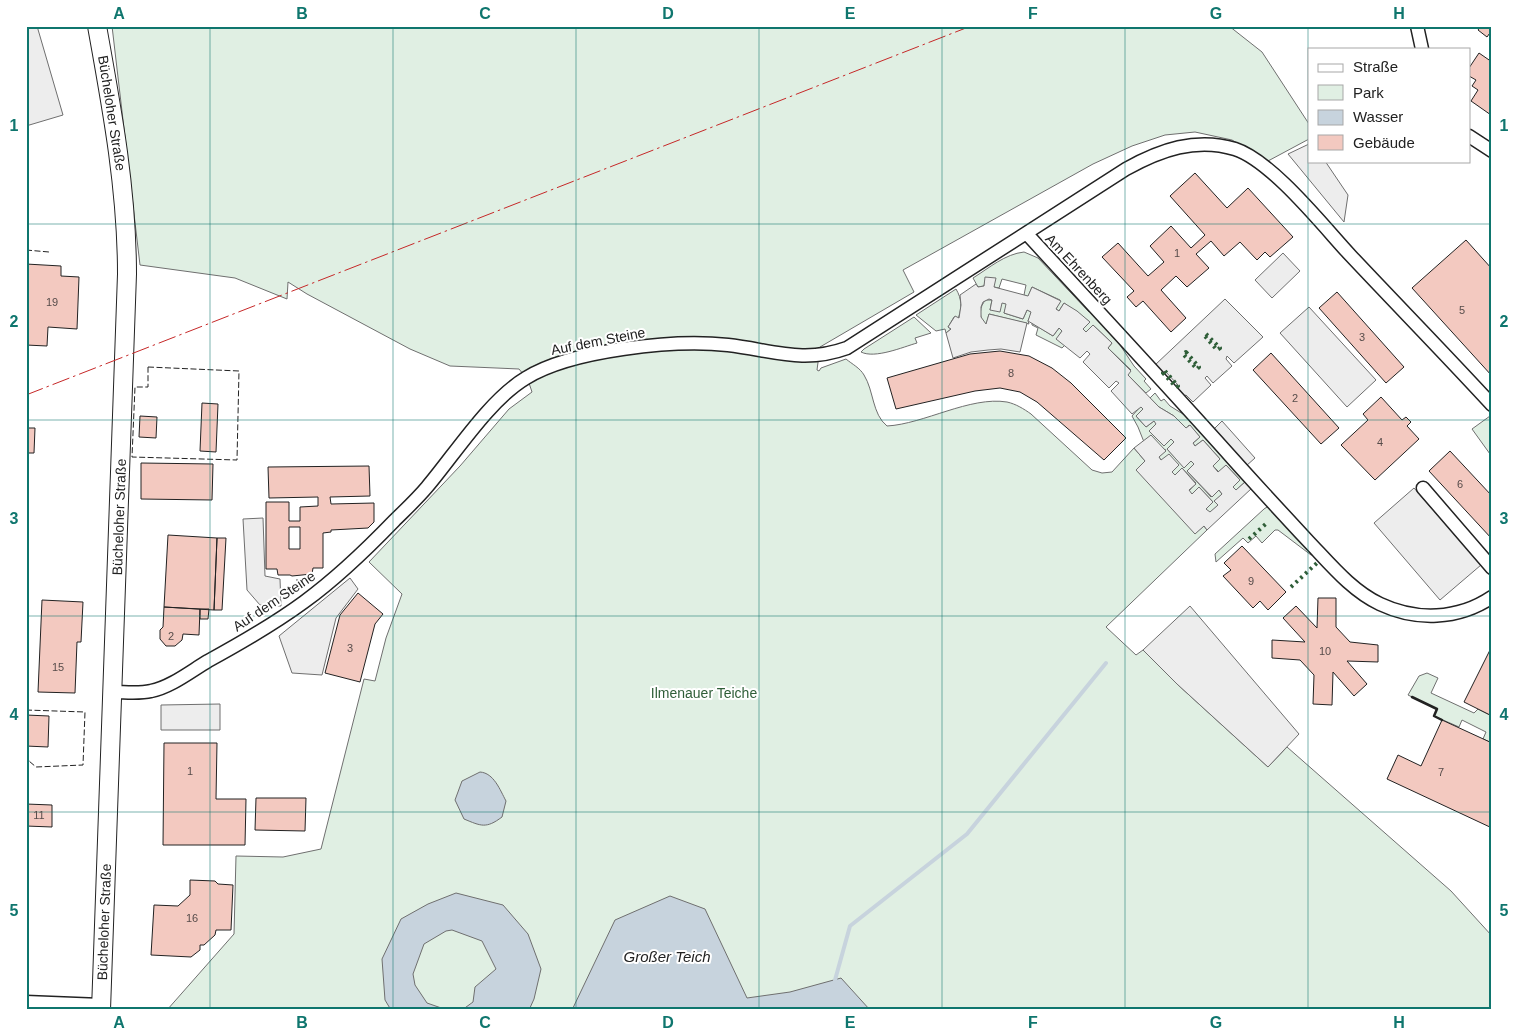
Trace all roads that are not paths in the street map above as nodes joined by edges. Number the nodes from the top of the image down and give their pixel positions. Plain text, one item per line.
1 (97, 26) edge
2 (1417, 26) edge
3 (1422, 48) edge
4 (1470, 137) edge
5 (1492, 151) edge
6 (1027, 234) junction
7 (1492, 406) edge
8 (1424, 488) dead end
9 (1492, 568) edge
10 (1492, 597) edge
11 (112, 692) junction
12 (26, 1002) edge
13 (101, 1008) edge

1 - 11 main road, Bücheloher Straße
2 - 3 street
4 - 5 street
6 - 7 street, Am Ehrenberg
6 - 10 street, Am Ehrenberg
6 - 11 street, Auf dem Steine
8 - 9 street
11 - 13 main road, Bücheloher Straße
12 - 13 street

